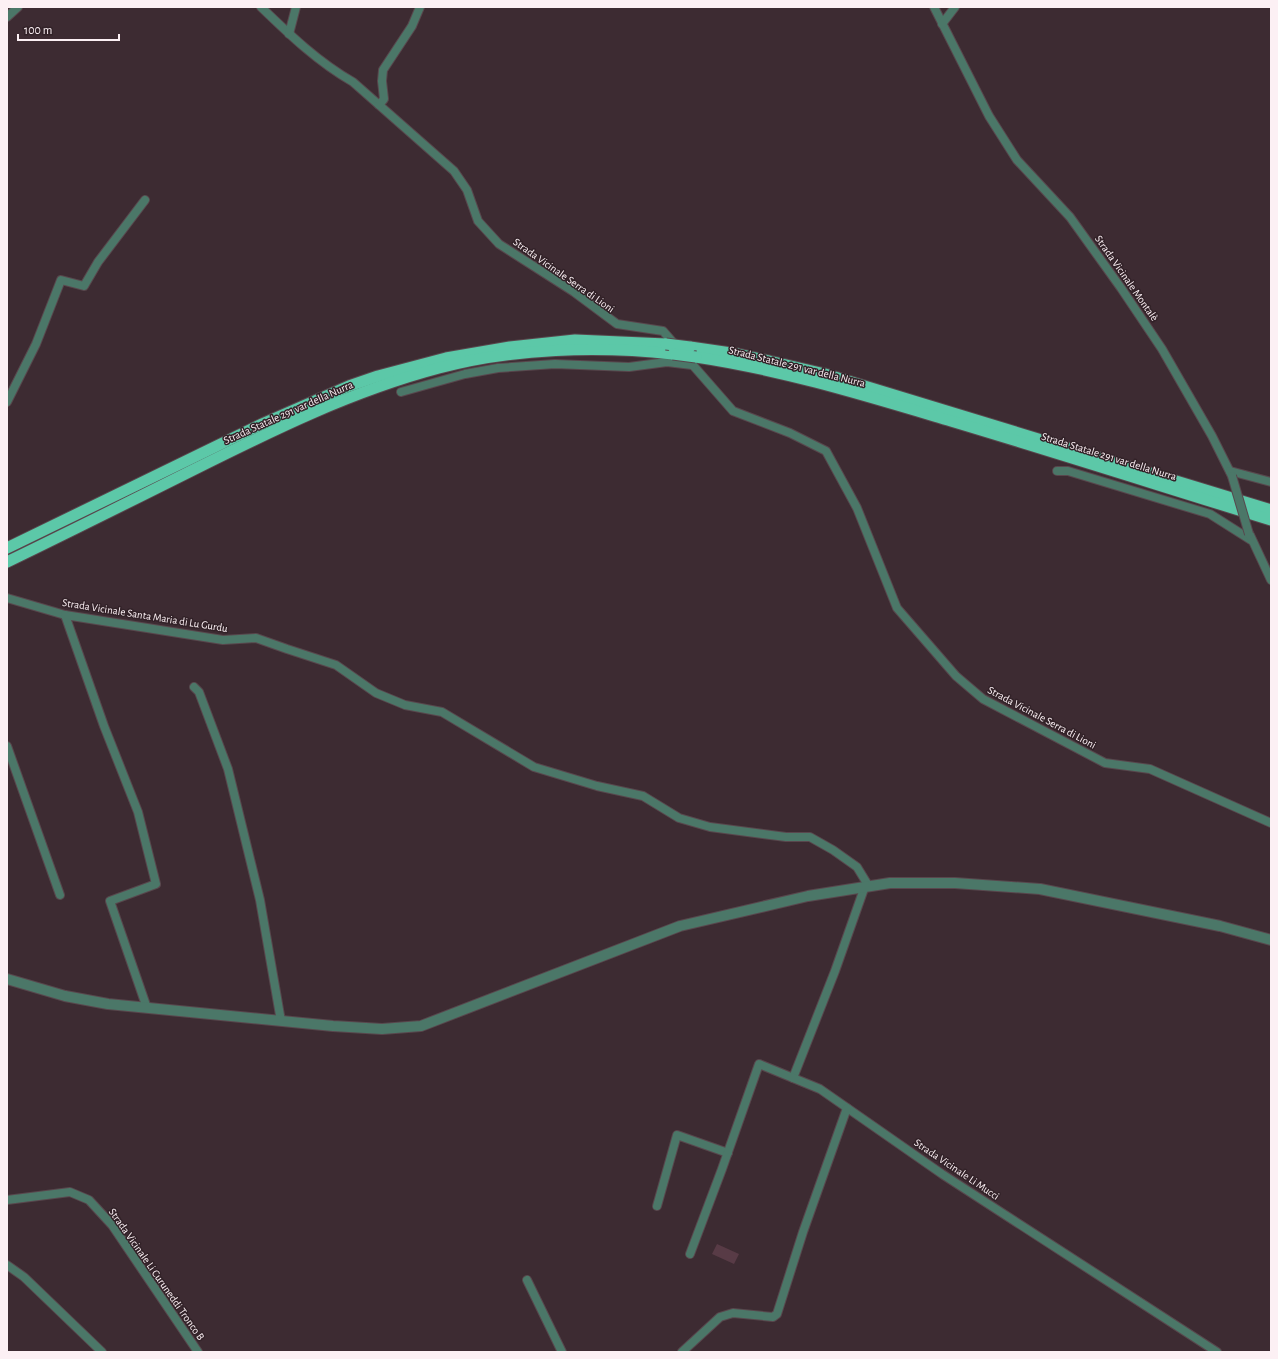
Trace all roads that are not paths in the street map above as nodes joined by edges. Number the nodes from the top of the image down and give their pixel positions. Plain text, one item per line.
1 (18, 7) edge
2 (261, 7) edge
3 (296, 7) edge
4 (420, 7) edge
5 (934, 7) edge
6 (955, 7) edge
7 (7, 18) edge
8 (942, 24) junction
9 (289, 34) junction
10 (379, 105) junction
11 (145, 200) dead end
12 (693, 356) junction
13 (401, 392) dead end
14 (7, 402) edge
15 (1057, 471) dead end
16 (1231, 474) junction
17 (1271, 482) edge
18 (1271, 510) edge
19 (1271, 520) edge
20 (1250, 537) junction
21 (7, 548) edge
22 (7, 562) edge
23 (1271, 580) edge
24 (7, 598) edge
25 (65, 615) junction
26 (194, 687) dead end
27 (7, 746) edge
28 (1271, 823) edge
29 (866, 886) junction
30 (60, 894) dead end
31 (1271, 940) edge
32 (7, 979) edge
33 (147, 1008) junction
34 (281, 1021) junction
35 (793, 1078) junction
36 (847, 1108) junction
37 (728, 1153) junction
38 (7, 1200) edge
39 (657, 1206) dead end
40 (690, 1254) dead end
41 (7, 1265) edge
42 (527, 1280) dead end
43 (102, 1352) edge
44 (198, 1352) edge
45 (562, 1352) edge
46 (682, 1352) edge
47 (1217, 1352) edge

1 - 7 street
2 - 9 street, Strada Vicinale Serra di Lioni
3 - 9 street
4 - 10 street
5 - 8 street, Strada Vicinale Montalè
6 - 8 street
8 - 16 street, Strada Vicinale Montalè
9 - 10 street, Strada Vicinale Serra di Lioni
10 - 12 street, Strada Vicinale Serra di Lioni
11 - 14 street
12 - 13 street
12 - 18 highway, Strada Statale 291 var della Nurra
12 - 19 highway, Strada Statale 291 var della Nurra
12 - 21 highway, Strada Statale 291 var della Nurra, bridge
12 - 22 highway, Strada Statale 291 var della Nurra, bridge
12 - 28 street, Strada Vicinale Serra di Lioni
15 - 20 street
16 - 17 street
16 - 20 street, Strada Vicinale Montalè, bridge
20 - 23 street, Strada Vicinale Montalè
24 - 25 street, Strada Vicinale Santa Maria di Lu Gurdu
25 - 29 street, Strada Vicinale Santa Maria di Lu Gurdu
25 - 33 street
26 - 34 street
27 - 30 street
29 - 31 street
29 - 34 street
29 - 35 street
32 - 33 street
33 - 34 street
35 - 36 street, Strada Vicinale Li Mucci
35 - 37 street, Strada Vicinale Li Mucci
36 - 46 street
36 - 47 street, Strada Vicinale Li Mucci
37 - 39 street
37 - 40 street, Strada Vicinale Li Mucci
38 - 44 street, Strada Vicinale Li Curuneddi Tronco B
41 - 43 street
42 - 45 street

